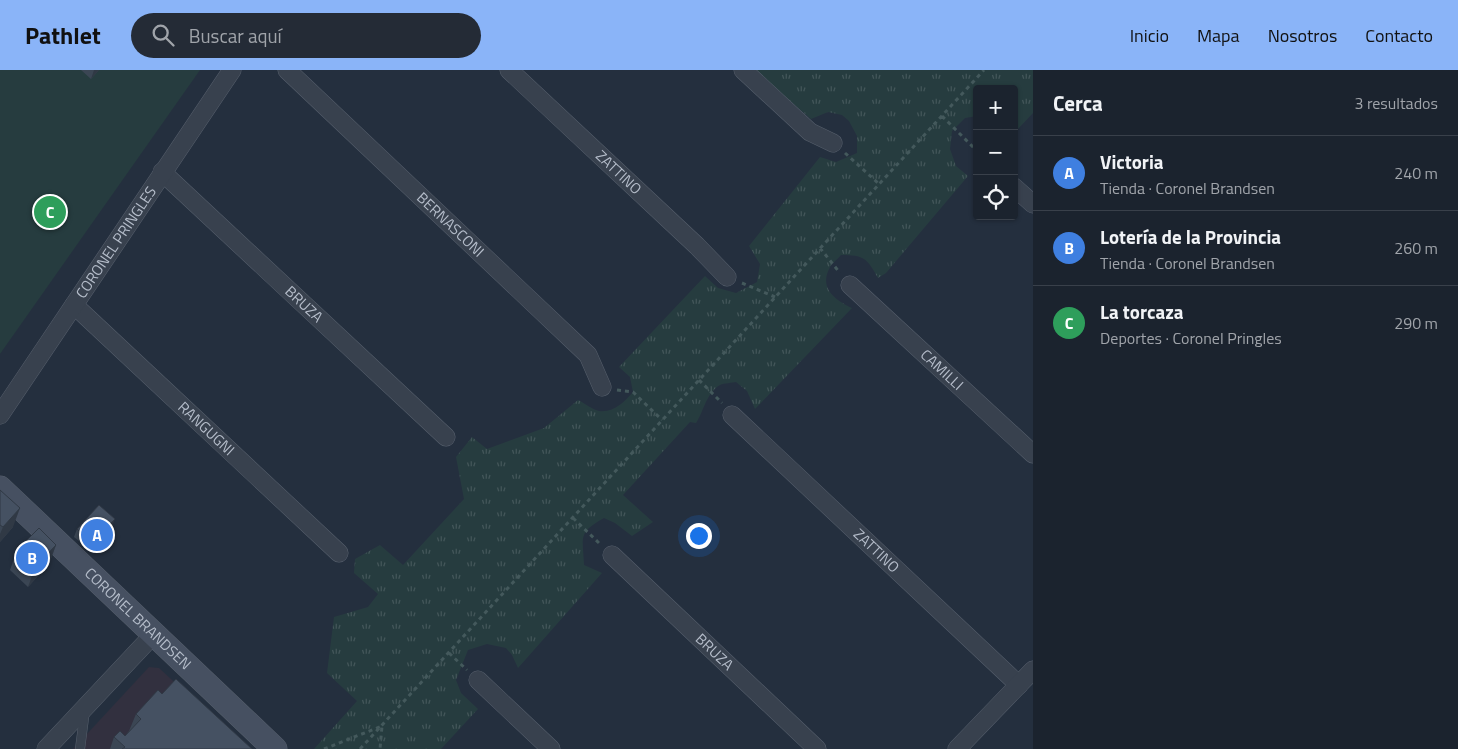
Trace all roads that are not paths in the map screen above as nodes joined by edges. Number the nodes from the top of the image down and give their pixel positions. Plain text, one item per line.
1 (232, 70) edge
2 (286, 70) edge
3 (509, 70) edge
4 (743, 70) edge
5 (833, 143) road end
6 (162, 172) junction
7 (1018, 191) edge
8 (1033, 204) edge
9 (727, 277) road end
10 (850, 285) road end
11 (74, 305) junction
12 (602, 387) road end
13 (0, 415) edge
14 (732, 415) road end
15 (446, 437) dead end
16 (1033, 454) edge
17 (0, 488) edge
18 (339, 553) dead end
19 (612, 555) road end
20 (153, 635) junction
21 (1033, 670) edge
22 (478, 680) road end
23 (1019, 685) junction
24 (86, 706) junction
25 (46, 749) edge
26 (80, 749) edge
27 (275, 749) edge
28 (551, 749) edge
29 (817, 749) edge
30 (958, 749) edge

1 - 6 street, CORONEL PRINGLES
2 - 12 street, BERNASCONI
3 - 9 street, ZATTINO
4 - 5 street
6 - 11 street, CORONEL PRINGLES
6 - 15 street, BRUZA
7 - 8 street
10 - 16 street, CAMILLI
11 - 13 street, CORONEL PRINGLES
11 - 18 street, RANGUGNI
14 - 23 street, ZATTINO
17 - 20 street, CORONEL BRANDSEN
19 - 29 street, BRUZA
20 - 24 street
20 - 27 street, CORONEL BRANDSEN
21 - 23 street
22 - 28 street
23 - 30 street
24 - 25 street
24 - 26 lane

